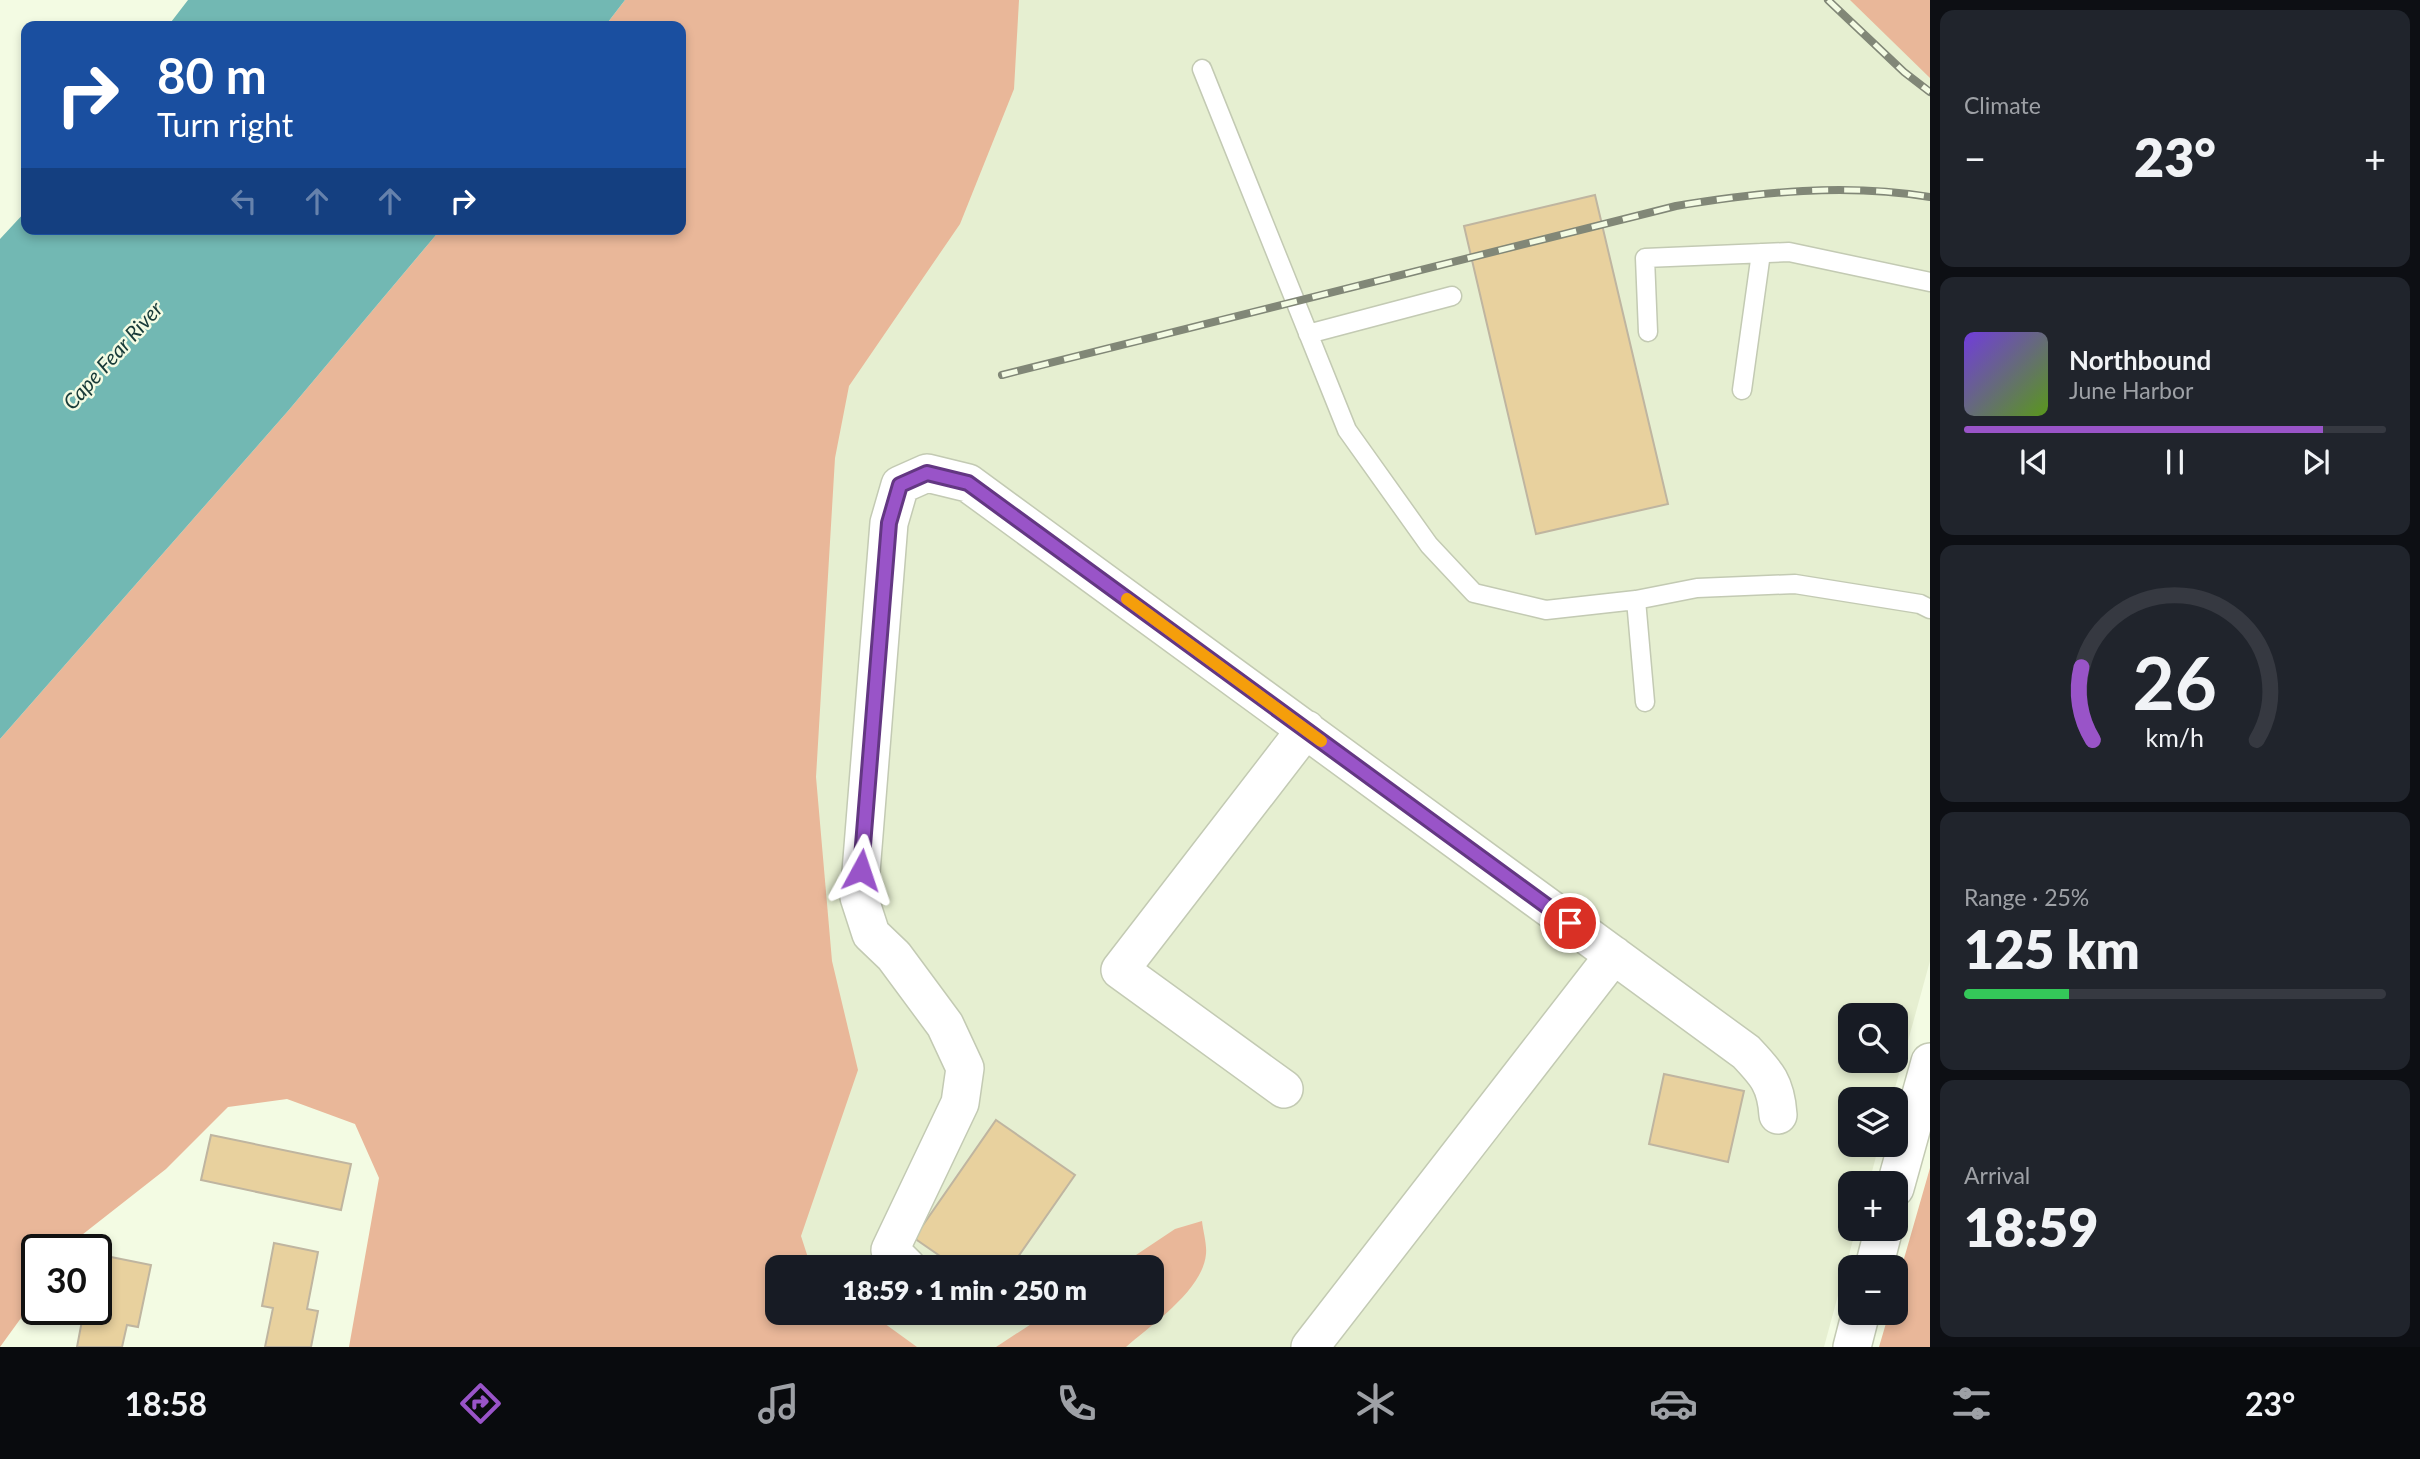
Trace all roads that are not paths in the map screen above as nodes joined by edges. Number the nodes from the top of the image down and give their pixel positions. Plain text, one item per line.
1 (1202, 69) dead end
2 (1760, 253) junction
3 (1930, 282) edge
4 (1452, 296) dead end
5 (1648, 332) dead end
6 (1308, 334) junction
7 (1742, 390) dead end
8 (1636, 600) junction
9 (1930, 609) edge
10 (1645, 702) dead end
11 (1306, 729) junction
12 (1615, 956) junction
13 (1930, 1062) edge
14 (1284, 1089) dead end
15 (1779, 1115) dead end
16 (1900, 1171) edge
17 (895, 1255) edge
18 (1858, 1325) edge
19 (1310, 1347) edge
20 (1852, 1347) edge

1 - 6 lane
2 - 3 lane
2 - 5 lane
2 - 7 lane
4 - 6 lane
6 - 8 lane
8 - 9 lane
8 - 10 lane
11 - 12 street
11 - 14 street
11 - 17 street
12 - 15 street
12 - 19 street
13 - 16 street
18 - 20 street

